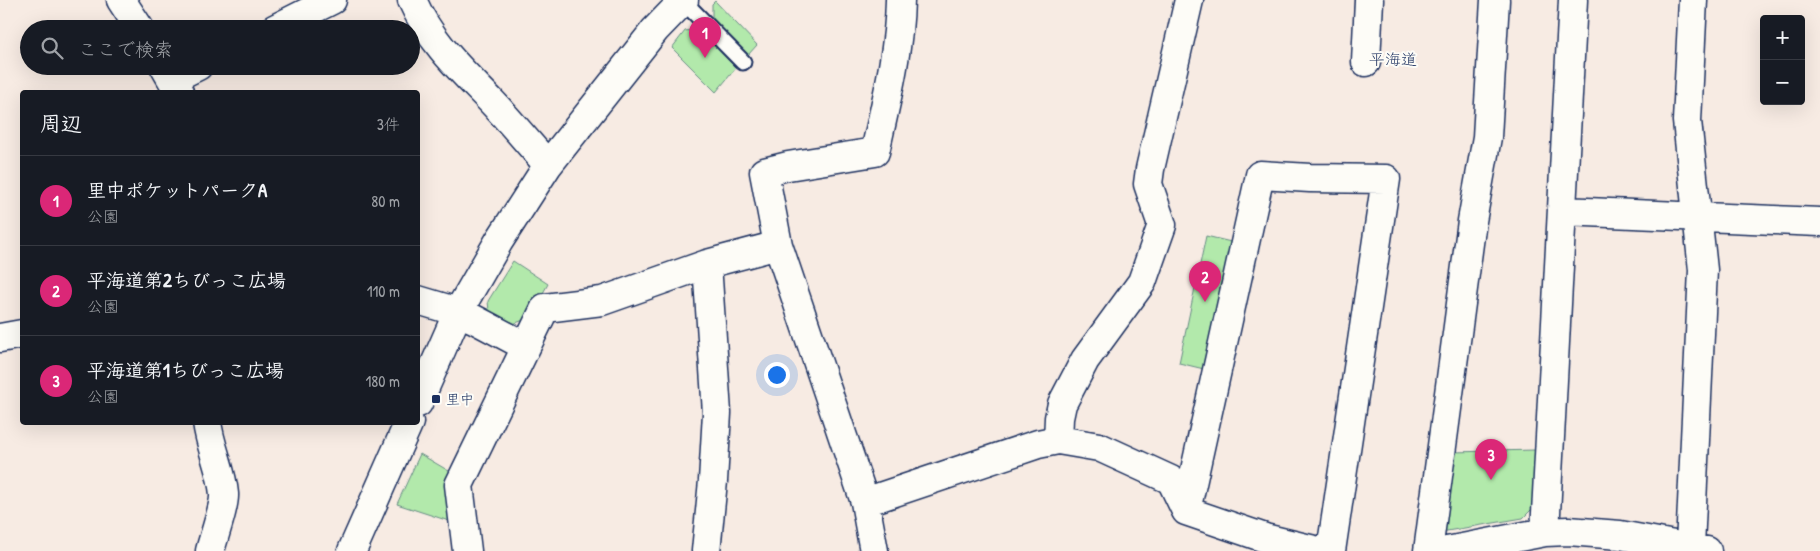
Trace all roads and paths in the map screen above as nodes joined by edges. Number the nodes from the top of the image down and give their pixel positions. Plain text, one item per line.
1 (121, 0) edge
2 (332, 0) edge
3 (412, 0) edge
4 (900, 0) edge
5 (1189, 0) edge
6 (1369, 0) edge
7 (1494, 0) edge
8 (1573, 0) edge
9 (1693, 0) edge
10 (683, 1) edge
11 (134, 20) edge
12 (292, 20) edge
13 (743, 62) dead end
14 (1366, 62) dead end
15 (548, 165) junction
16 (1563, 211) junction
17 (1698, 216) junction
18 (1820, 222) edge
19 (778, 245) junction
20 (707, 264) junction
21 (420, 301) edge
22 (458, 312) junction
23 (20, 334) edge
24 (0, 338) edge
25 (525, 346) junction
26 (420, 399) edge
27 (207, 425) edge
28 (408, 425) edge
29 (1058, 440) junction
30 (865, 502) junction
31 (1186, 511) junction
32 (1545, 532) junction
33 (1699, 549) edge
34 (210, 551) edge
35 (352, 551) edge
36 (467, 551) edge
37 (706, 551) edge
38 (874, 551) edge
39 (1319, 551) edge
40 (1331, 551) edge
41 (1428, 551) edge
42 (1447, 551) edge

1 - 11 street
2 - 12 street
3 - 15 street
4 - 19 street
5 - 29 street
6 - 14 street
7 - 41 street
8 - 16 street
9 - 17 street
10 - 13 lane
10 - 15 street
15 - 22 street
16 - 17 street
16 - 32 street
17 - 18 street
17 - 33 street
19 - 20 street
19 - 30 street
20 - 25 street
20 - 37 street
21 - 22 street
22 - 25 street
22 - 26 street
23 - 24 street
25 - 36 street
27 - 34 street
28 - 35 street
29 - 30 street
29 - 31 street
30 - 38 street
31 - 39 street
31 - 40 street
32 - 33 street
32 - 42 street

